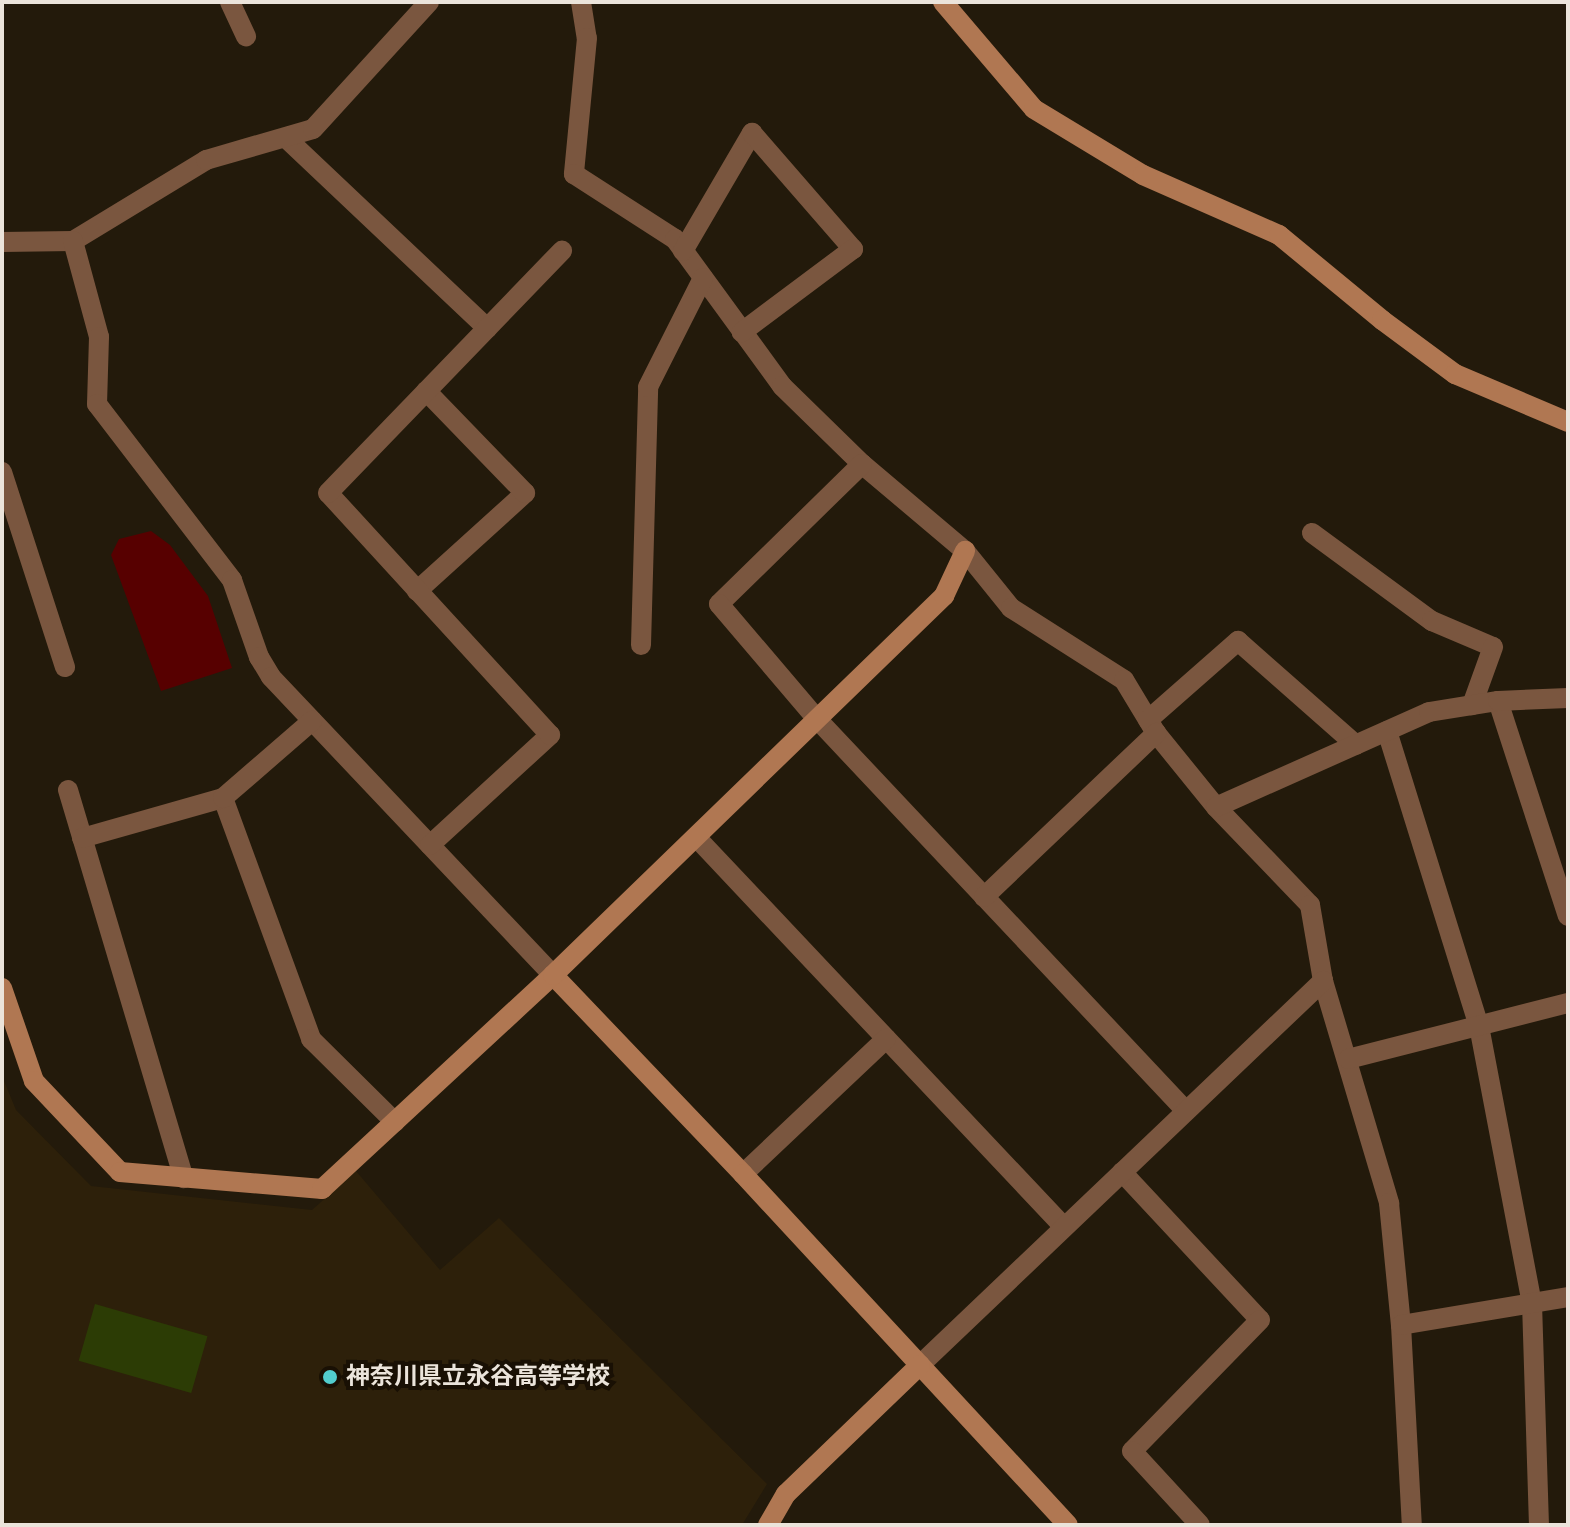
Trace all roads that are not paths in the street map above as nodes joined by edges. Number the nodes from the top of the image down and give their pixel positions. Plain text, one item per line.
1 (230, 2) edge
2 (429, 2) edge
3 (581, 2) edge
4 (943, 2) edge
5 (246, 36) dead end
6 (286, 138) junction
7 (73, 241) junction
8 (2, 242) edge
9 (562, 251) dead end
10 (683, 251) junction
11 (703, 278) junction
12 (487, 328) junction
13 (742, 332) junction
14 (426, 391) junction
15 (1568, 422) edge
16 (862, 464) junction
17 (2, 472) edge
18 (1312, 533) dead end
19 (965, 551) junction
20 (417, 591) junction
21 (641, 645) dead end
22 (65, 667) dead end
23 (1568, 698) edge
24 (1498, 701) junction
25 (1472, 705) junction
26 (817, 719) junction
27 (312, 721) junction
28 (1152, 727) junction
29 (1387, 731) junction
30 (1356, 745) junction
31 (68, 790) dead end
32 (223, 798) junction
33 (1216, 807) junction
34 (696, 837) junction
35 (82, 838) junction
36 (430, 845) junction
37 (984, 897) junction
38 (1568, 916) edge
39 (553, 975) junction
40 (1323, 981) junction
41 (2, 988) edge
42 (1568, 1003) edge
43 (1479, 1026) junction
44 (886, 1039) junction
45 (1348, 1059) junction
46 (1186, 1111) junction
47 (395, 1122) junction
48 (1122, 1172) junction
49 (743, 1174) junction
50 (184, 1178) junction
51 (1064, 1227) junction
52 (1568, 1297) edge
53 (1532, 1303) junction
54 (1401, 1325) junction
55 (920, 1365) junction
56 (768, 1525) edge
57 (1068, 1525) edge
58 (1200, 1525) edge
59 (1412, 1525) edge
60 (1539, 1525) edge

1 - 5 street
2 - 6 street
3 - 10 street
4 - 15 street
6 - 7 street
6 - 12 street
7 - 8 street
7 - 27 street
9 - 12 street
10 - 11 street
10 - 13 street
11 - 13 street
11 - 21 street
12 - 14 street
13 - 16 street
14 - 20 street
14 - 20 street
16 - 19 street
16 - 26 street
17 - 22 street
18 - 25 street
19 - 26 street
19 - 28 street
20 - 36 street
23 - 24 street
24 - 25 street
24 - 38 street
25 - 29 street
26 - 34 street
26 - 37 street
27 - 32 street
27 - 36 street
28 - 30 street
28 - 33 street
28 - 37 street
29 - 30 street
29 - 43 street
30 - 33 street
31 - 35 street
32 - 35 street
32 - 47 street
33 - 40 street
34 - 39 street
34 - 44 street
35 - 50 street
36 - 39 street
37 - 46 street
39 - 47 street
39 - 49 street
40 - 45 street
40 - 46 street
41 - 50 street
42 - 43 street
43 - 45 street
43 - 53 street
44 - 49 street
44 - 51 street
45 - 54 street
46 - 48 street
47 - 50 street
48 - 51 street
48 - 58 street
49 - 55 street
51 - 55 street
52 - 53 street
53 - 54 street
53 - 60 street
54 - 59 street
55 - 56 street
55 - 57 street

